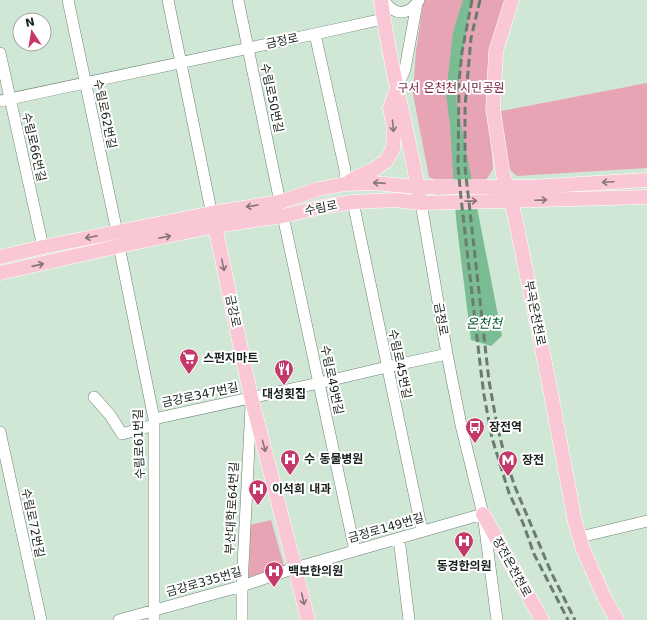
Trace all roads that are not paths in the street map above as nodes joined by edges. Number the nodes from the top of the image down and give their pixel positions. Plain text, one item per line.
1 (68, 0) edge
2 (168, 0) edge
3 (238, 0) edge
4 (382, 0) edge
5 (512, 0) edge
6 (418, 2) edge
7 (383, 19) junction
8 (315, 34) junction
9 (248, 48) junction
10 (0, 53) edge
11 (181, 63) junction
12 (86, 83) junction
13 (397, 88) junction
14 (5, 100) edge
15 (647, 180) edge
16 (345, 184) junction
17 (418, 187) junction
18 (505, 194) junction
19 (647, 197) edge
20 (352, 202) junction
21 (421, 203) junction
22 (281, 209) junction
23 (213, 220) junction
24 (117, 232) junction
25 (119, 246) junction
26 (43, 247) junction
27 (0, 257) edge
28 (0, 273) edge
29 (447, 354) junction
30 (387, 367) junction
31 (319, 383) junction
32 (94, 397) dead end
33 (251, 397) junction
34 (154, 422) junction
35 (0, 432) edge
36 (2, 449) edge
37 (483, 514) junction
38 (647, 521) edge
39 (422, 531) junction
40 (580, 537) junction
41 (398, 538) junction
42 (355, 551) junction
43 (295, 568) junction
44 (242, 586) junction
45 (154, 615) edge
46 (41, 620) edge
47 (119, 620) edge
48 (242, 620) edge
49 (308, 620) edge
50 (409, 620) edge
51 (497, 620) edge
52 (542, 620) edge
53 (617, 620) edge

1 - 12 street, 수림로62번길
2 - 11 street, 금강로
3 - 9 street, 수림로50번길
4 - 6 street
4 - 7 main road, 금정로
5 - 18 main road, 부곡온천천로
6 - 13 street
7 - 8 street, 금정로
7 - 13 main road, 금정로
8 - 9 street, 금정로
8 - 16 street, 수림로
9 - 11 street, 금정로
9 - 22 street, 수림로50번길
10 - 14 street, 수림로66번길
11 - 12 street, 금정로
11 - 23 street, 금강로
12 - 14 street, 금정로
12 - 24 street, 수림로62번길
13 -> 16 main road
13 - 17 main road, 금정로
14 - 26 street, 수림로66번길
15 -> 18 main road, 수림로
17 -> 16 main road, 수림로
16 - 22 main road, 수림로
17 - 18 main road, 수림로
17 - 21 main road, 금정로
18 -> 19 main road, 수림로
21 -> 18 main road, 수림로
18 - 40 main road, 부곡온천천로
20 - 21 main road, 수림로
20 - 22 main road, 수림로
20 - 30 street, 수림로45번길
21 - 29 street, 금정로
22 - 23 main road, 수림로
22 - 31 street, 수림로49번길
23 - 24 main road, 수림로
25 -> 23 main road, 수림로
23 -> 33 main road, 금강로
24 -> 26 main road, 수림로
28 -> 25 main road, 수림로
25 - 34 street, 수림로61번길
26 - 27 main road, 수림로
29 - 30 street, 금강로347번길
29 - 37 street, 금정로
30 - 31 street, 금강로347번길
30 - 39 street, 수림로45번길
31 - 33 street, 금강로347번길
31 - 42 street, 수림로49번길
32 - 34 street, 금강로347번길
33 - 34 street, 금강로347번길
33 -> 43 main road, 금강로
33 - 44 street, 부산대학로64번길
34 - 45 street, 수림로61번길
35 - 36 street, 수림로72번길
36 - 46 street, 수림로72번길
37 - 39 street, 금정로149번길
37 - 51 street, 금정로
37 - 52 main road, 장전온천천로
38 - 40 street
39 - 41 street, 금정로149번길
40 - 53 main road, 부곡온천천로
41 - 42 street, 금정로149번길
41 - 50 street
42 - 43 street, 금정로149번길
43 - 44 street, 금강로335번길
43 -> 49 main road, 금강로
44 - 45 street, 금강로335번길
44 - 48 street, 부산대학로64번길
45 - 47 street, 금강로335번길

